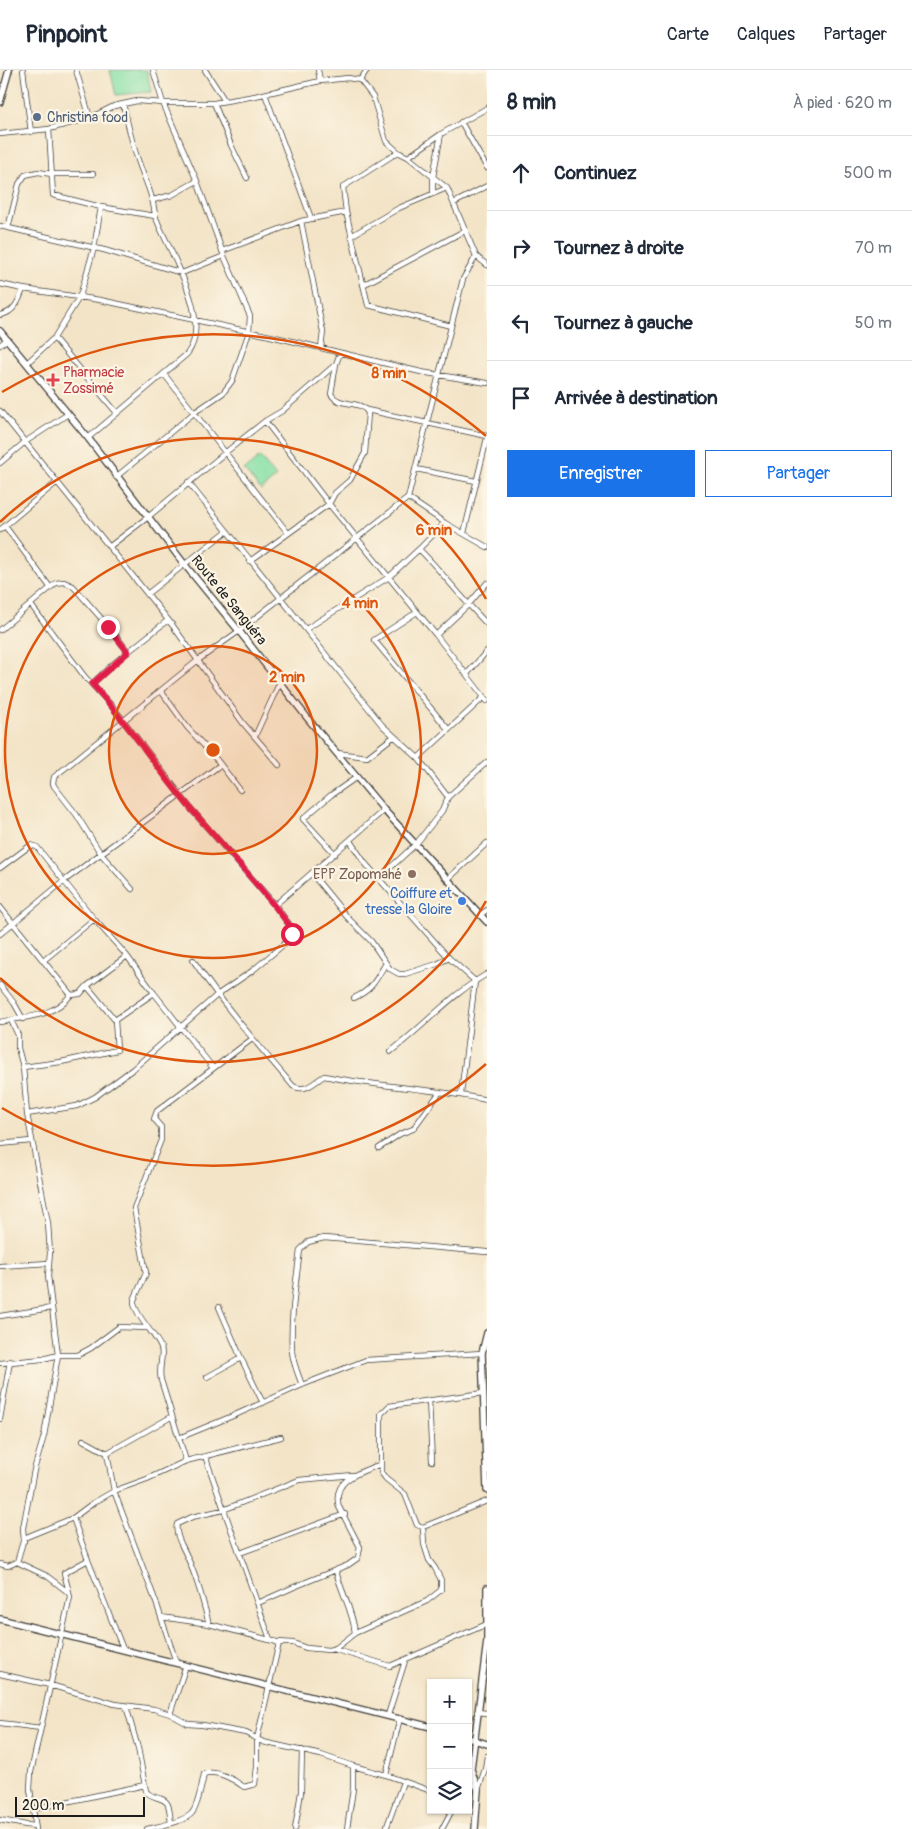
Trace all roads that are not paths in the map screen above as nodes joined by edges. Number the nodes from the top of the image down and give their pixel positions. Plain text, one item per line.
1 (10, 70) edge
2 (24, 70) edge
3 (76, 70) edge
4 (153, 70) edge
5 (205, 70) edge
6 (318, 70) edge
7 (367, 70) edge
8 (320, 80) junction
9 (360, 80) junction
10 (265, 94) junction
11 (225, 101) junction
12 (0, 102) edge
13 (163, 103) junction
14 (214, 103) junction
15 (123, 104) junction
16 (487, 108) edge
17 (90, 118) junction
18 (461, 122) junction
19 (49, 129) junction
20 (31, 132) junction
21 (0, 134) edge
22 (441, 134) junction
23 (398, 152) junction
24 (408, 157) junction
25 (487, 168) edge
26 (52, 174) junction
27 (93, 174) dead end
28 (432, 177) junction
29 (247, 178) dead end
30 (197, 181) junction
31 (487, 186) edge
32 (447, 188) junction
33 (433, 193) junction
34 (153, 200) junction
35 (454, 203) junction
36 (101, 208) junction
37 (346, 212) junction
38 (155, 216) junction
39 (311, 218) junction
40 (301, 221) junction
41 (0, 226) edge
42 (8, 228) junction
43 (466, 230) junction
44 (352, 236) junction
45 (94, 248) junction
46 (223, 254) junction
47 (476, 256) junction
48 (487, 264) edge
49 (182, 273) junction
50 (0, 284) edge
51 (363, 285) junction
52 (23, 289) junction
53 (80, 296) junction
54 (0, 315) edge
55 (195, 321) junction
56 (451, 326) junction
57 (0, 331) edge
58 (249, 332) junction
59 (54, 338) junction
60 (6, 340) junction
61 (0, 345) edge
62 (321, 348) junction
63 (340, 353) junction
64 (27, 363) junction
65 (336, 364) junction
66 (164, 374) junction
67 (440, 375) junction
68 (487, 384) edge
69 (367, 410) junction
70 (0, 411) edge
71 (117, 412) junction
72 (195, 412) junction
73 (68, 414) junction
74 (265, 421) junction
75 (427, 423) junction
76 (487, 437) edge
77 (88, 438) junction
78 (25, 442) junction
79 (226, 452) junction
80 (0, 463) edge
81 (416, 470) junction
82 (116, 477) junction
83 (476, 481) junction
84 (57, 482) junction
85 (188, 482) junction
86 (408, 498) junction
87 (329, 504) junction
88 (148, 517) junction
89 (444, 523) junction
90 (5, 526) junction
91 (0, 530) edge
92 (227, 531) junction
93 (288, 533) junction
94 (464, 533) junction
95 (358, 538) junction
96 (109, 546) junction
97 (487, 547) edge
98 (419, 549) junction
99 (250, 561) junction
100 (185, 565) junction
101 (389, 577) junction
102 (487, 583) edge
103 (50, 587) junction
104 (147, 594) junction
105 (280, 598) junction
106 (31, 605) junction
107 (468, 605) junction
108 (417, 612) junction
109 (168, 620) junction
110 (487, 624) edge
111 (306, 629) junction
112 (0, 630) edge
113 (239, 631) junction
114 (436, 635) junction
115 (487, 651) edge
116 (128, 652) junction
117 (197, 661) junction
118 (467, 674) junction
119 (92, 684) junction
120 (279, 684) junction
121 (161, 691) junction
122 (485, 699) edge
123 (124, 721) junction
124 (448, 730) junction
125 (255, 736) junction
126 (393, 737) junction
127 (338, 753) junction
128 (418, 758) junction
129 (487, 762) edge
130 (220, 765) junction
131 (279, 765) dead end
132 (357, 777) junction
133 (240, 790) dead end
134 (180, 794) junction
135 (448, 797) junction
136 (384, 810) junction
137 (350, 841) junction
138 (487, 843) edge
139 (416, 844) junction
140 (101, 854) junction
141 (335, 854) junction
142 (0, 868) edge
143 (312, 874) junction
144 (379, 878) junction
145 (448, 879) junction
146 (64, 881) junction
147 (132, 889) dead end
148 (275, 905) junction
149 (0, 908) edge
150 (487, 910) edge
151 (480, 915) junction
152 (94, 919) junction
153 (487, 922) edge
154 (13, 923) junction
155 (0, 934) edge
156 (127, 956) junction
157 (449, 958) junction
158 (193, 960) dead end
159 (43, 961) junction
160 (386, 963) junction
161 (487, 974) edge
162 (476, 981) junction
163 (0, 986) edge
164 (87, 986) junction
165 (154, 993) junction
166 (71, 995) junction
167 (217, 995) junction
168 (354, 998) dead end
169 (23, 1019) junction
170 (11, 1020) junction
171 (115, 1020) junction
172 (0, 1022) edge
173 (180, 1026) junction
174 (252, 1039) junction
175 (390, 1052) dead end
176 (24, 1067) junction
177 (213, 1068) junction
178 (440, 1092) junction
179 (461, 1094) junction
180 (487, 1100) edge
181 (27, 1114) junction
182 (31, 1141) junction
183 (0, 1144) edge
184 (379, 1148) dead end
185 (487, 1252) edge
186 (49, 1263) junction
187 (0, 1266) edge
188 (219, 1307) dead end
189 (51, 1308) junction
190 (0, 1316) edge
191 (146, 1328) junction
192 (487, 1333) edge
193 (482, 1353) junction
194 (58, 1355) junction
195 (241, 1358) junction
196 (10, 1361) junction
197 (0, 1363) edge
198 (207, 1377) dead end
199 (302, 1385) junction
200 (483, 1393) junction
201 (429, 1400) junction
202 (263, 1403) junction
203 (171, 1417) junction
204 (0, 1419) edge
205 (486, 1427) edge
206 (280, 1437) dead end
207 (179, 1438) junction
208 (83, 1440) dead end
209 (107, 1452) junction
210 (205, 1456) junction
211 (186, 1461) junction
212 (432, 1461) dead end
213 (381, 1464) junction
214 (486, 1469) edge
215 (353, 1475) junction
216 (487, 1490) edge
217 (114, 1491) junction
218 (487, 1501) edge
219 (223, 1510) junction
220 (344, 1514) junction
221 (73, 1518) junction
222 (422, 1528) junction
223 (24, 1541) junction
224 (240, 1553) junction
225 (88, 1560) junction
226 (17, 1562) junction
227 (0, 1564) edge
228 (336, 1571) junction
229 (64, 1573) junction
230 (53, 1580) junction
231 (487, 1588) edge
232 (69, 1593) junction
233 (258, 1603) junction
234 (161, 1617) junction
235 (0, 1619) edge
236 (209, 1624) junction
237 (487, 1624) edge
238 (355, 1633) junction
239 (62, 1635) junction
240 (270, 1639) junction
241 (279, 1643) junction
242 (123, 1649) junction
243 (333, 1649) junction
244 (405, 1661) junction
245 (176, 1662) junction
246 (186, 1665) junction
247 (0, 1674) edge
248 (50, 1685) junction
249 (268, 1686) junction
250 (126, 1706) junction
251 (477, 1712) junction
252 (487, 1713) edge
253 (170, 1714) junction
254 (388, 1715) junction
255 (400, 1718) junction
256 (0, 1723) edge
257 (427, 1726) edge
258 (41, 1728) junction
259 (472, 1734) edge
260 (472, 1738) edge
261 (257, 1739) junction
262 (487, 1744) edge
263 (302, 1750) junction
264 (487, 1756) edge
265 (353, 1766) junction
266 (471, 1769) edge
267 (486, 1770) edge
268 (386, 1775) junction
269 (403, 1782) junction
270 (475, 1783) junction
271 (145, 1785) junction
272 (472, 1786) edge
273 (427, 1790) edge
274 (478, 1790) junction
275 (33, 1809) junction
276 (450, 1814) edge
277 (0, 1820) edge
278 (171, 1823) junction
279 (0, 1825) edge
280 (36, 1827) edge
281 (147, 1829) edge
282 (295, 1829) edge
283 (347, 1829) edge
284 (386, 1829) edge
285 (442, 1829) edge
286 (475, 1829) edge

1 - 12 street
2 - 20 street
3 - 17 street
4 - 13 street
5 - 11 street
6 - 8 street
7 - 9 street
8 - 9 street
8 - 10 street
9 - 23 street
10 - 11 street
10 - 39 street
11 - 14 street
13 - 14 street
13 - 15 street
13 - 30 street
14 - 29 street
15 - 17 street
15 - 34 street
16 - 18 street
17 - 19 street
18 - 22 street
18 - 25 street
19 - 20 street
19 - 26 street
20 - 21 street
22 - 24 street
22 - 28 street
23 - 24 street
23 - 37 street
24 - 28 street
26 - 27 street
26 - 36 street
26 - 42 street
28 - 32 street
28 - 33 street
30 - 34 street
30 - 46 street
31 - 35 street
32 - 33 street
32 - 35 street
33 - 44 street
34 - 38 street
35 - 43 street
36 - 38 street
36 - 45 street
37 - 39 street
37 - 44 street
38 - 49 street
39 - 40 street
40 - 46 street
40 - 62 street
41 - 42 street
42 - 45 street
43 - 47 street
43 - 51 street
44 - 51 street
45 - 49 street
45 - 53 street
46 - 49 street
46 - 58 street
47 - 48 street
47 - 56 street
49 - 55 street
50 - 52 street
51 - 56 street
52 - 53 street
52 - 54 street
53 - 55 street
53 - 59 street
55 - 58 street
55 - 66 street
56 - 67 street
57 - 60 street, Route de Sanguéra
58 - 62 street
58 - 72 street
59 - 64 street
59 - 71 street
60 - 61 street
60 - 64 street, Route de Sanguéra
62 - 63 street
63 - 65 street
63 - 67 street
64 - 73 street, Route de Sanguéra
65 - 69 street
65 - 74 street
66 - 71 street
66 - 72 street
67 - 68 street
67 - 75 street
69 - 75 street
69 - 87 street
70 - 78 street
71 - 77 street
72 - 79 street
72 - 82 street
73 - 77 street, Route de Sanguéra
73 - 78 street
74 - 79 street
74 - 87 street
75 - 76 street
75 - 81 street
76 - 83 street
77 - 82 street, Route de Sanguéra
78 - 80 street
78 - 84 street
79 - 85 street
79 - 93 street
81 - 83 street
81 - 86 street
82 - 88 street, Route de Sanguéra
83 - 94 street
84 - 90 street
84 - 96 street
85 - 88 street
85 - 92 street
86 - 89 street
86 - 95 street
87 - 93 street
87 - 95 street
88 - 96 street
88 - 100 street, Route de Sanguéra
89 - 94 street
89 - 98 street
90 - 91 street
90 - 103 street
92 - 99 street
92 - 100 street
93 - 99 street
94 - 97 street
95 - 101 street
95 - 105 street
96 - 104 street
98 - 101 street
98 - 107 street
99 - 105 street
100 - 104 street
100 - 113 street, Route de Sanguéra
101 - 108 street
101 - 111 street
102 - 107 street
103 - 106 street
103 - 116 street
104 - 109 street
105 - 111 street
105 - 113 street
106 - 112 street
106 - 119 street
107 - 110 street
107 - 114 street
108 - 114 street
108 - 124 street
109 - 116 street
109 - 117 street
111 - 126 street
113 - 117 street
113 - 120 street, Route de Sanguéra
114 - 118 street
115 - 118 street
116 - 119 street
117 - 121 street
117 - 125 street
118 - 122 street
119 - 123 street
120 - 125 street
120 - 127 street, Route de Sanguéra
121 - 123 street
121 - 130 street
122 - 124 street
123 - 134 street
123 - 140 street
124 - 128 street
125 - 131 street
126 - 127 street
126 - 128 street
127 - 132 street, Route de Sanguéra
128 - 135 street
129 - 135 street
130 - 133 street
130 - 134 street
132 - 136 street, Route de Sanguéra
132 - 141 street
134 - 140 street
134 - 148 street
135 - 139 street
136 - 137 street
136 - 139 street, Route de Sanguéra
137 - 141 street
137 - 144 street
138 - 145 street
139 - 144 street
139 - 145 street, Route de Sanguéra
140 - 146 street
140 - 147 street
141 - 143 street
142 - 146 street
143 - 148 street
143 - 160 street
144 - 157 street
145 - 151 street, Route de Sanguéra
146 - 152 street
146 - 154 street
148 - 167 street
149 - 154 street
150 - 151 street
151 - 153 street, Route de Sanguéra
152 - 156 street
152 - 159 street
154 - 155 street
154 - 159 street
156 - 164 street
156 - 165 street
157 - 160 street
157 - 162 street
158 - 167 street
159 - 166 street
160 - 168 street
161 - 162 street
162 - 175 street
162 - 179 street
163 - 169 street
164 - 166 street
164 - 171 street
165 - 171 street
165 - 173 street
166 - 169 street
167 - 173 street
167 - 174 street
169 - 170 street
170 - 172 street
170 - 176 street
171 - 176 street
173 - 177 street
173 - 181 street
174 - 177 street
174 - 178 street
176 - 181 street
177 - 191 street
178 - 179 street
178 - 184 street
179 - 180 street
181 - 182 street
182 - 183 street
182 - 186 street
185 - 199 street
186 - 187 street
186 - 189 street
188 - 195 street
189 - 190 street
189 - 194 street
191 - 194 street
191 - 203 street
192 - 193 street
193 - 199 street
193 - 200 street
194 - 196 street
194 - 223 street
195 - 198 street
195 - 202 street
196 - 197 street
196 - 204 street
199 - 202 street
200 - 201 street
200 - 205 street
201 - 212 street
201 - 213 street
202 - 207 street
203 - 207 street
203 - 209 street
205 - 214 street
206 - 210 street
207 - 211 street
208 - 209 street
209 - 217 street
210 - 211 street
210 - 219 street
211 - 217 street
213 - 215 street
213 - 222 street
214 - 216 street
215 - 219 street
215 - 220 street
217 - 221 street
217 - 234 street
218 - 222 street
219 - 224 street
219 - 236 street
220 - 224 street
220 - 228 street
221 - 223 street
221 - 225 street
222 - 238 street
223 - 226 street
224 - 233 street
225 - 229 street
225 - 242 street
226 - 227 street
226 - 230 street
228 - 233 street
228 - 238 street
229 - 230 street
229 - 232 street
230 - 232 street
231 - 237 street
232 - 239 street
233 - 240 street
234 - 236 street
234 - 245 street
235 - 239 street
236 - 240 street
237 - 244 street
237 - 251 street
238 - 243 street
239 - 242 street
239 - 248 street
240 - 241 street
241 - 243 street
241 - 249 street
242 - 245 street
243 - 244 street
244 - 254 street
245 - 246 street
246 - 249 street
246 - 253 street
247 - 248 street
248 - 250 street
248 - 258 street
249 - 254 street
249 - 261 street
250 - 253 street
250 - 271 street
251 - 252 street
251 - 259 street
253 - 261 street
254 - 255 street
255 - 257 street
255 - 268 street
256 - 258 street
258 - 275 street
260 - 262 street
261 - 263 street
261 - 278 street
263 - 265 street
263 - 282 street
264 - 267 street
265 - 268 street
265 - 283 street
266 - 270 street
267 - 274 street
268 - 269 street
269 - 273 street
269 - 284 street
270 - 272 street
270 - 274 street
271 - 275 street
271 - 278 street
274 - 286 street
275 - 280 street
276 - 285 street
277 - 279 street
277 - 280 street
278 - 281 street

